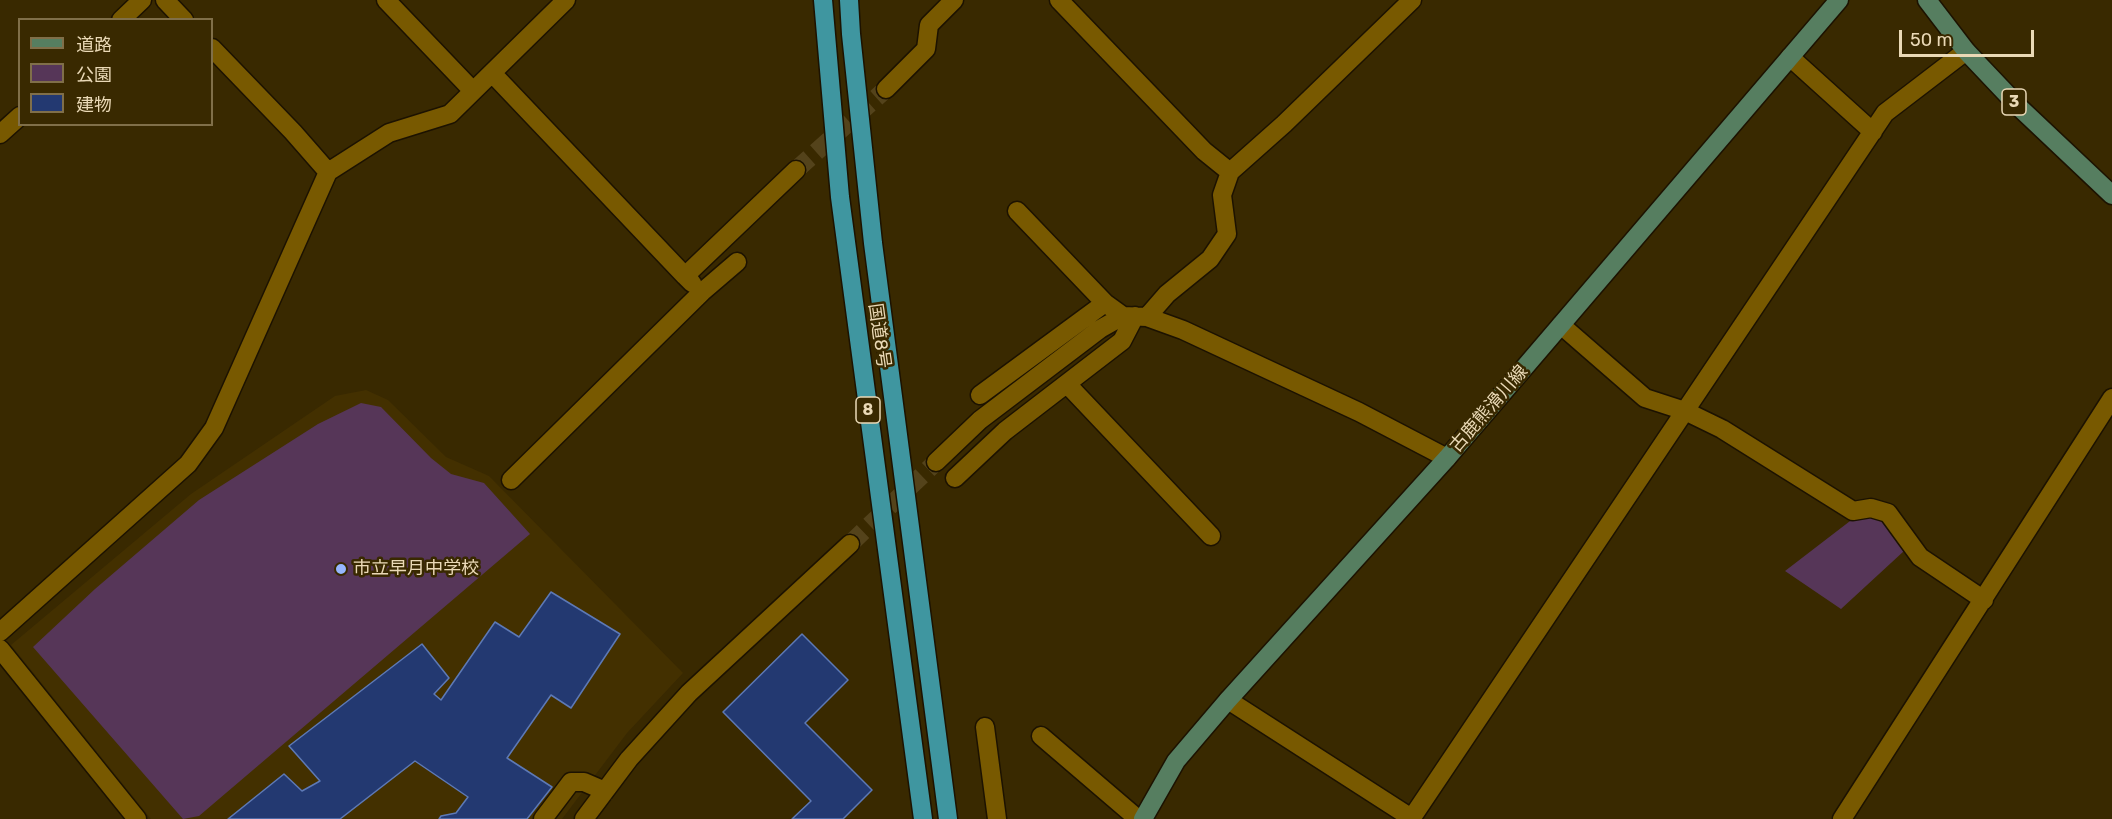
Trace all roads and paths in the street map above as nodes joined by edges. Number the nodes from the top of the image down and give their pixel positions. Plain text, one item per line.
1 (142, 0) edge
2 (386, 0) edge
3 (566, 0) edge
4 (823, 0) edge
5 (849, 0) edge
6 (954, 0) edge
7 (1059, 0) edge
8 (1412, 0) edge
9 (1839, 0) edge
10 (1927, 0) edge
11 (170, 2) edge
12 (123, 18) edge
13 (182, 18) edge
14 (213, 49) edge
15 (1966, 51) junction
16 (1790, 57) junction
17 (492, 73) junction
18 (886, 89) tunnel mouth
19 (473, 92) junction
20 (18, 118) edge
21 (1873, 132) junction
22 (0, 134) edge
23 (796, 170) tunnel mouth
24 (328, 172) junction
25 (1230, 172) junction
26 (2112, 195) edge
27 (1017, 211) dead end
28 (737, 262) dead end
29 (685, 276) junction
30 (702, 292) junction
31 (1106, 303) junction
32 (1135, 316) junction
33 (1561, 325) junction
34 (1067, 384) junction
35 (980, 395) dead end
36 (2112, 398) edge
37 (1685, 411) junction
38 (1447, 458) junction
39 (936, 462) tunnel mouth
40 (955, 478) dead end
41 (511, 480) dead end
42 (1211, 536) dead end
43 (850, 544) tunnel mouth
44 (1984, 600) junction
45 (0, 632) edge
46 (0, 649) edge
47 (1228, 700) junction
48 (985, 727) dead end
49 (1041, 735) dead end
50 (604, 791) junction
51 (137, 819) edge
52 (543, 819) edge
53 (584, 819) edge
54 (923, 819) edge
55 (948, 819) edge
56 (997, 819) edge
57 (1138, 819) edge
58 (1143, 819) edge
59 (1412, 819) edge
60 (1842, 819) edge

1 - 12 street
2 - 19 street
3 - 17 street
4 - 54 highway, 国道8号 / 8
5 - 55 highway, 国道8号 / 8
6 - 18 street
7 - 25 street
8 - 25 street
9 - 16 main road, 古鹿熊滑川線
10 - 15 main road, 3
11 - 13 street
14 - 24 street
15 - 21 street
15 - 26 main road, 3
16 - 21 street
16 - 33 main road, 古鹿熊滑川線
17 - 19 street
17 - 29 street
19 - 24 street
20 - 22 street
21 - 37 street
23 - 29 street
24 - 45 street
25 - 32 street
27 - 31 street
28 - 30 street
29 - 30 street
30 - 41 street
31 - 32 street
31 - 35 street
32 - 34 street
32 - 38 street
32 - 39 street
33 - 37 street
33 - 38 main road, 古鹿熊滑川線
34 - 40 street
34 - 42 street
36 - 44 street
37 - 44 street
37 - 59 street
38 - 47 main road, 古鹿熊滑川線
43 - 50 street
44 - 60 street
46 - 51 street
47 - 58 main road, 古鹿熊滑川線
47 - 59 street
48 - 56 street
49 - 57 street
50 - 52 street
50 - 53 street

